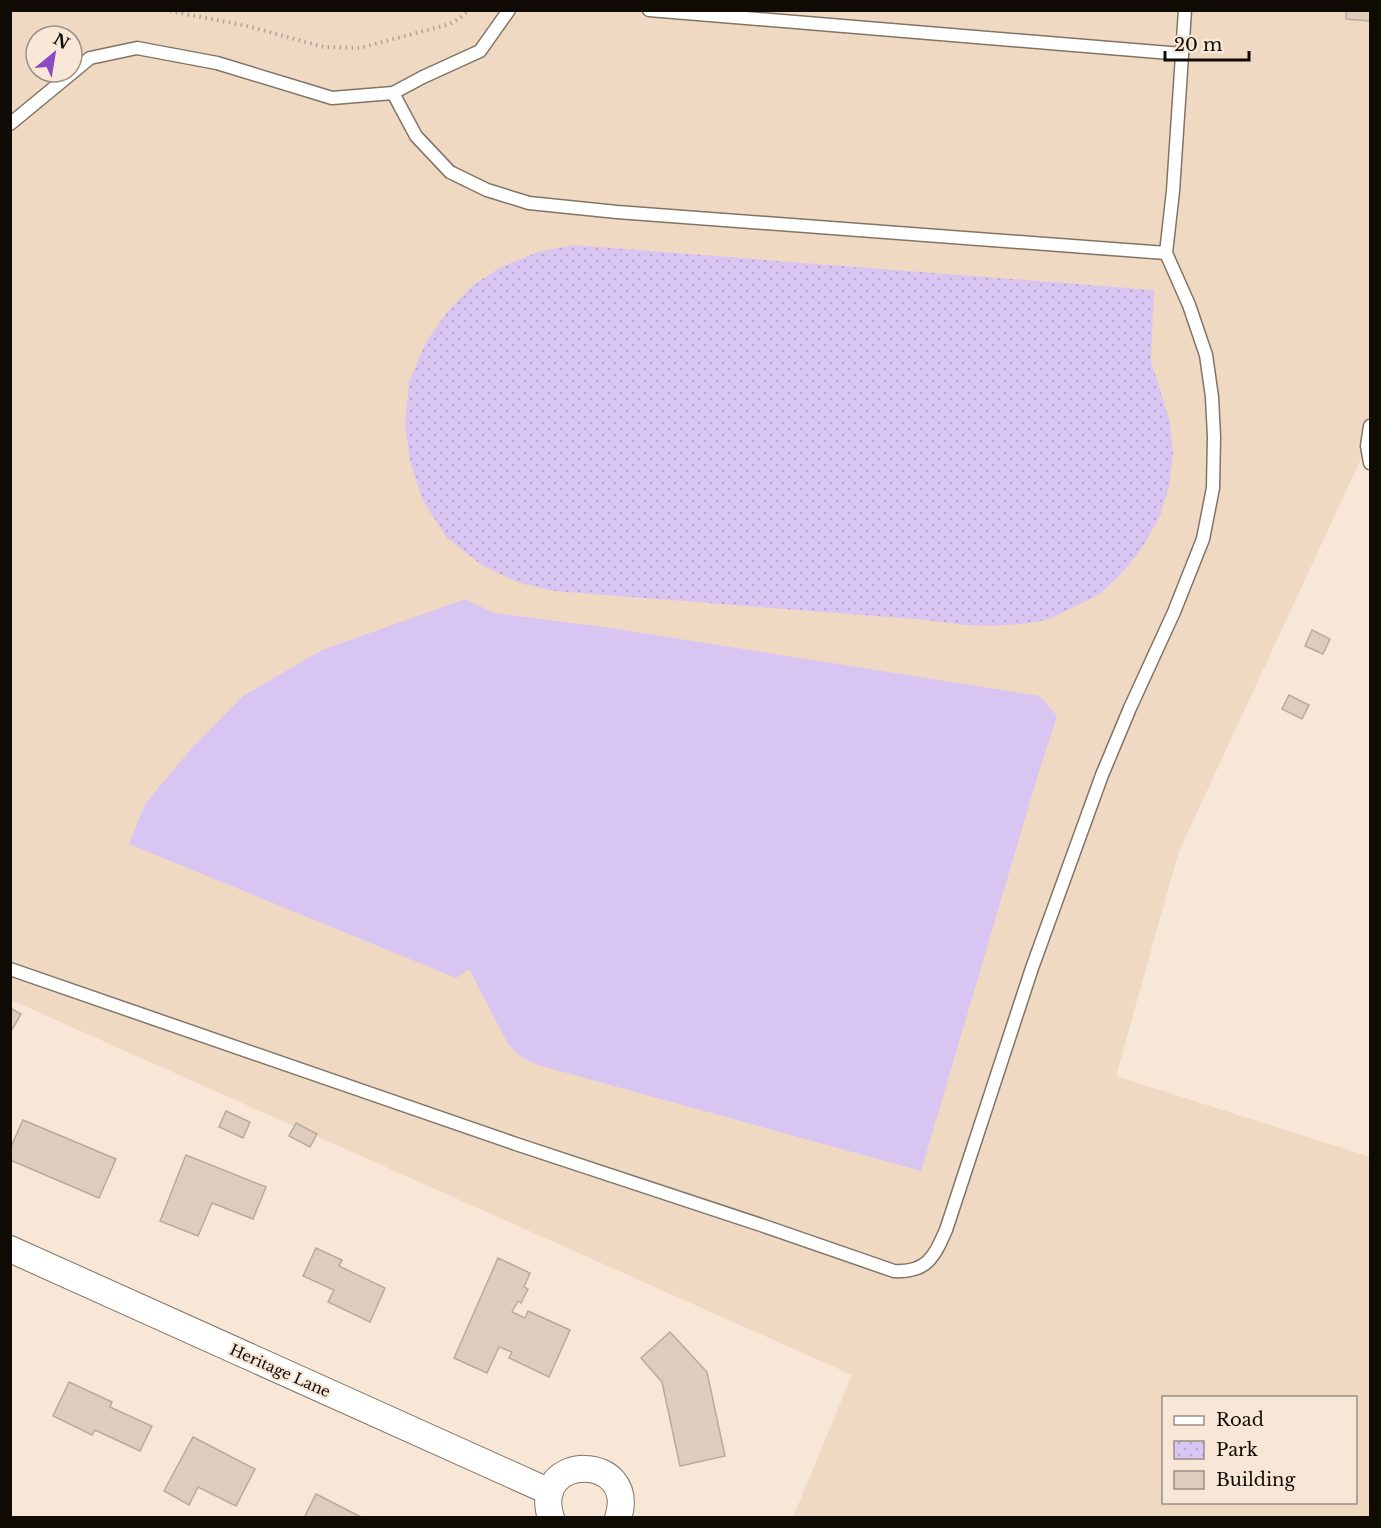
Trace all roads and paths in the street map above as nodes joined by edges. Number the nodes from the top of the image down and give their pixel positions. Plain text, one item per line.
1 (164, 10) edge
2 (468, 10) edge
3 (509, 10) edge
4 (649, 10) edge
5 (1185, 10) edge
6 (1182, 54) junction
7 (393, 93) junction
8 (10, 124) edge
9 (1166, 253) junction
10 (1371, 426) edge
11 (1371, 463) edge
12 (10, 969) edge
13 (10, 1249) edge
14 (550, 1505) edge
15 (623, 1515) edge

1 - 2 path
3 - 7 lane
4 - 6 lane
5 - 6 lane
6 - 9 lane
7 - 8 lane
7 - 9 lane
9 - 12 lane
10 - 11 lane
13 - 14 street, Heritage Lane
14 - 15 street, Heritage Lane

